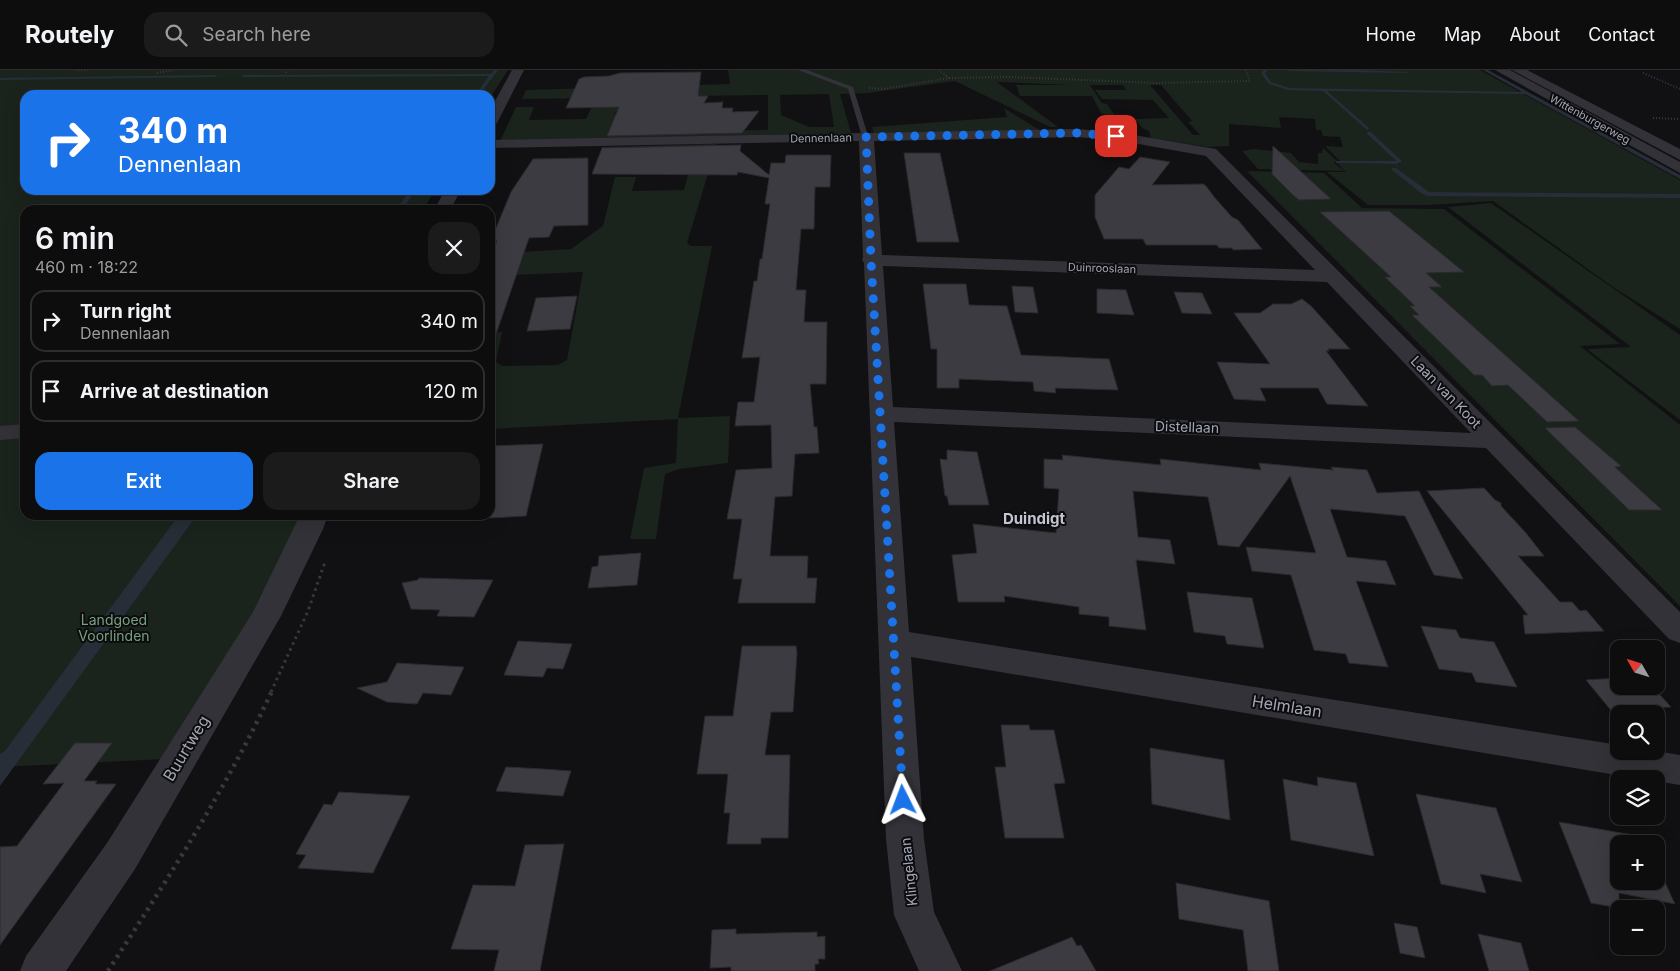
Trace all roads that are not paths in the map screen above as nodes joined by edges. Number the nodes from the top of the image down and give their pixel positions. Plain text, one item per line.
1 (518, 70) edge
2 (801, 70) edge
3 (1501, 70) edge
4 (1518, 70) edge
5 (495, 114) edge
6 (866, 137) junction
7 (495, 144) edge
8 (1211, 152) joint
9 (1680, 155) edge
10 (1680, 168) edge
11 (871, 260) junction
12 (1333, 276) junction
13 (881, 414) junction
14 (20, 431) edge
15 (0, 433) edge
16 (1493, 440) junction
17 (312, 520) edge
18 (1680, 631) edge
19 (894, 642) junction
20 (1680, 770) edge
21 (42, 971) edge
22 (941, 971) edge

1 - 5 street
2 - 6 lane
3 - 10 street, Wittenburgerweg
4 - 9 street, Wittenburgerweg
6 - 7 street, Dennenlaan
6 - 8 street, Dennenlaan
6 - 11 street, Klingelaan
8 - 12 street, Laan van Koot
11 - 12 street, Duinrooslaan
11 - 13 street, Klingelaan
12 - 16 street, Laan van Koot
13 - 16 street, Distellaan
13 - 19 street, Klingelaan
14 - 15 street
16 - 18 street, Laan van Koot
17 - 21 street, Buurtweg
19 - 20 street, Helmlaan
19 - 22 street, Klingelaan

